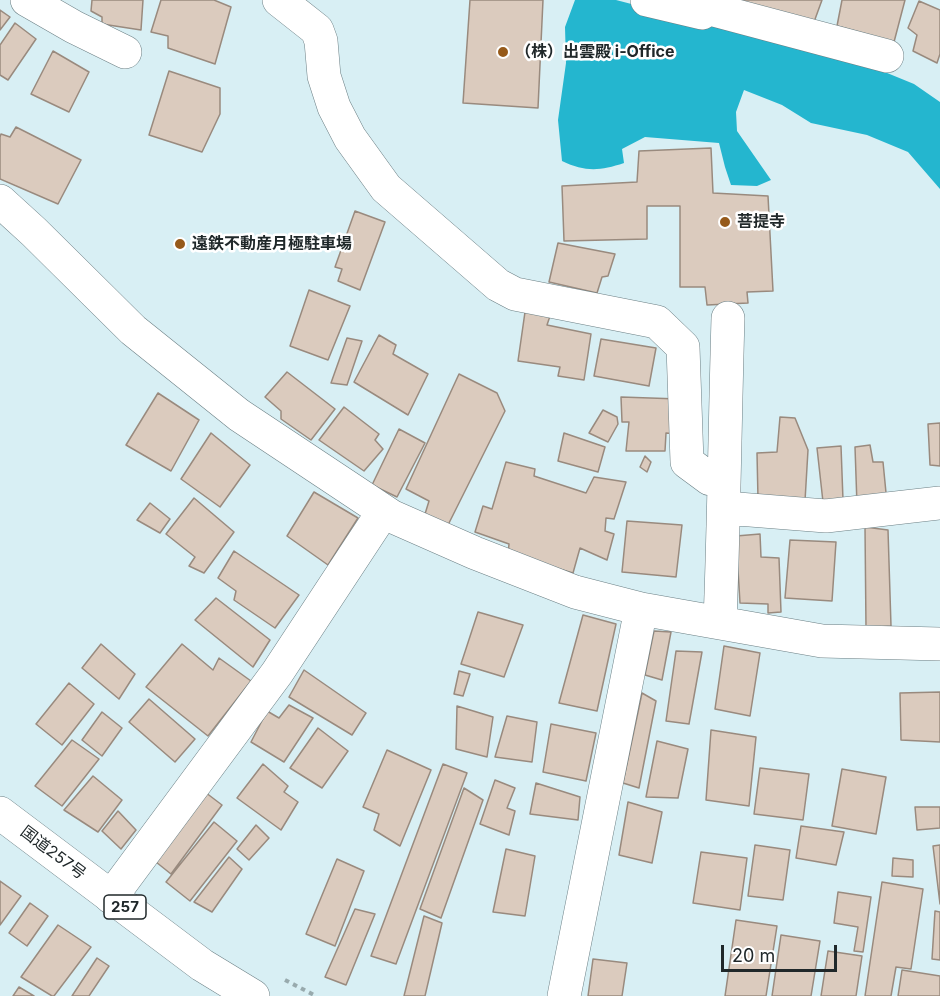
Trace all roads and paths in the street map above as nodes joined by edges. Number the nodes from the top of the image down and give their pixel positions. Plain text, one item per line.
1 (27, 0) edge
2 (279, 0) edge
3 (647, 0) edge
4 (125, 52) dead end
5 (887, 56) dead end
6 (0, 201) edge
7 (728, 318) dead end
8 (724, 494) junction
9 (940, 503) edge
10 (383, 512) junction
11 (641, 609) junction
12 (720, 622) junction
13 (940, 644) edge
14 (0, 813) edge
15 (111, 897) junction
16 (253, 996) edge
17 (564, 996) edge

1 - 4 main road
2 - 8 main road
3 - 5 main road
6 - 10 main road
7 - 8 main road
8 - 9 main road
8 - 12 main road
10 - 11 main road
10 - 15 main road
11 - 12 main road
11 - 17 main road
12 - 13 main road
14 - 15 main road, 国道257号 / 257
15 - 16 main road, 国道257号 / 257

